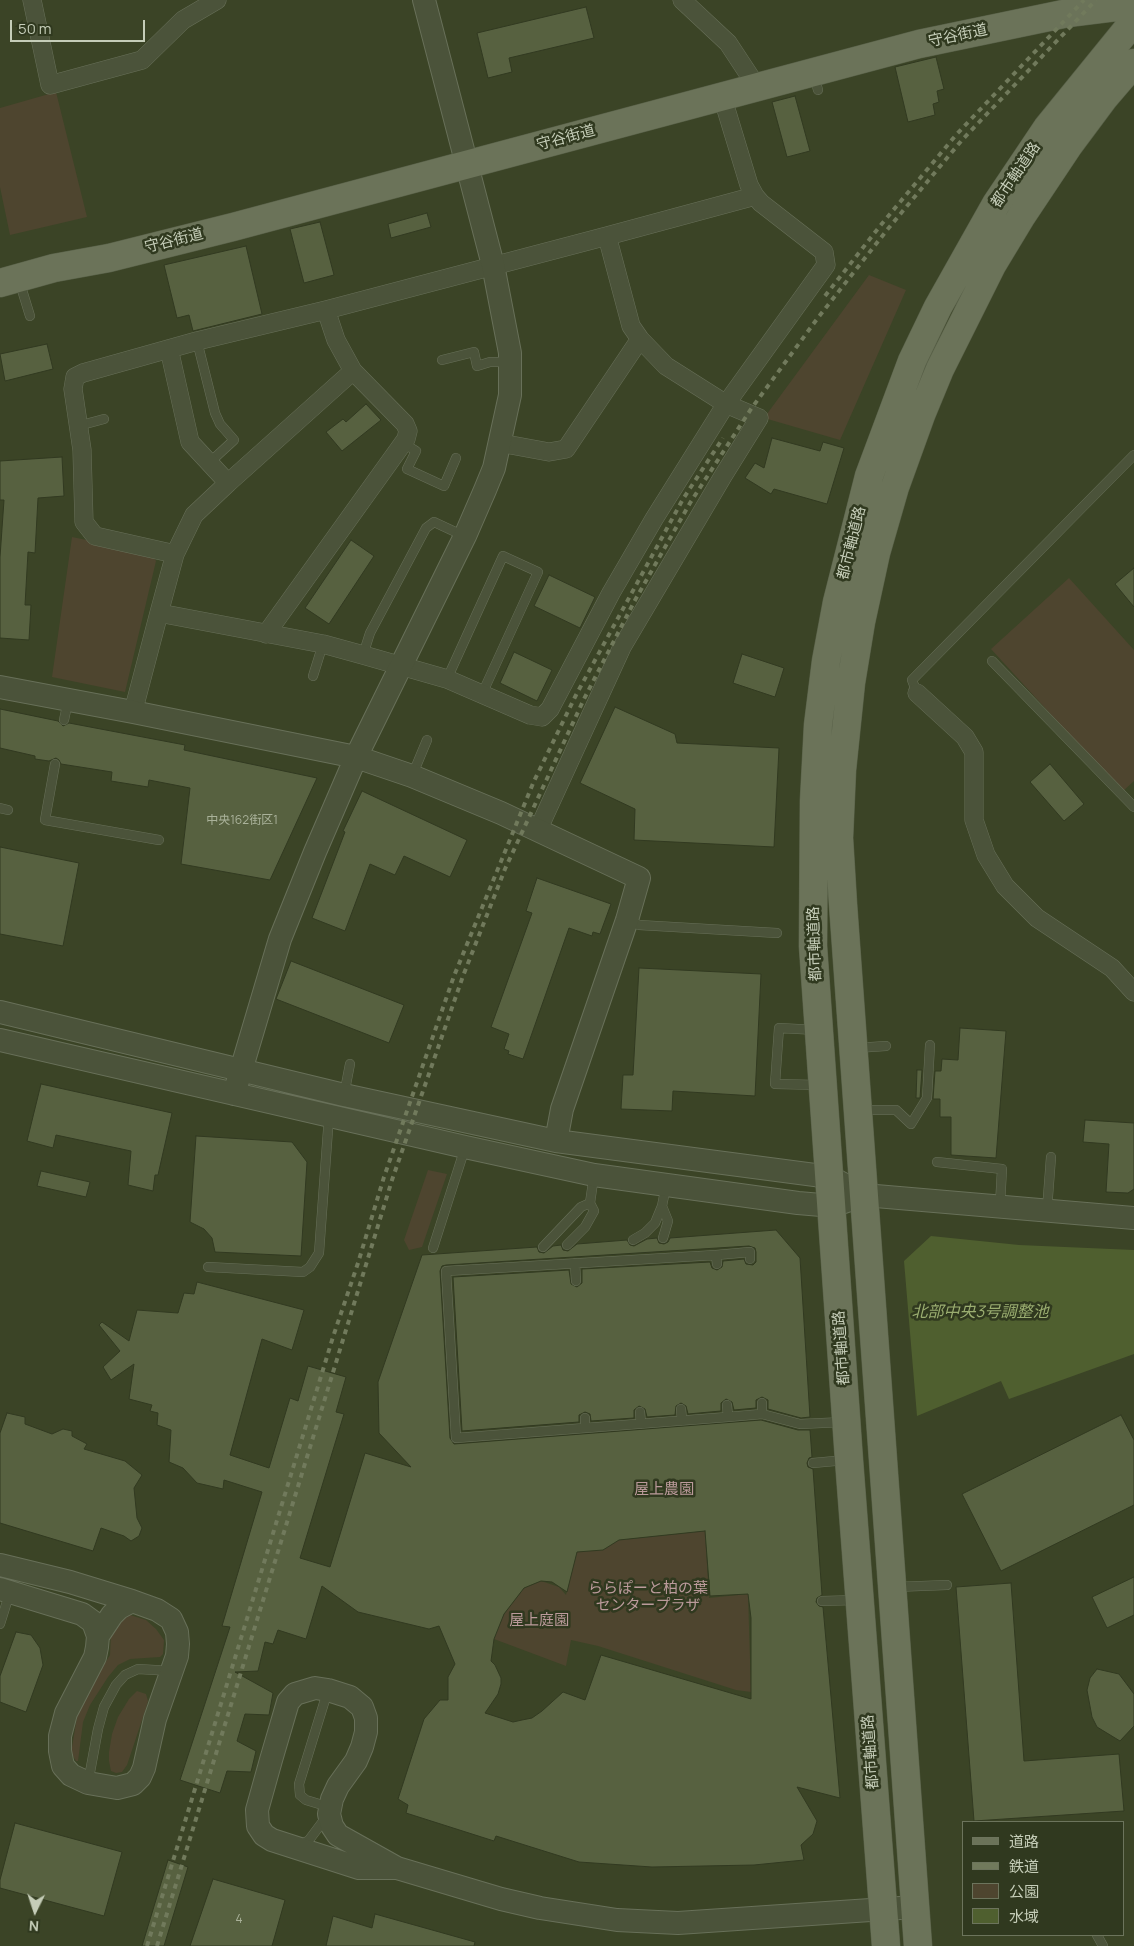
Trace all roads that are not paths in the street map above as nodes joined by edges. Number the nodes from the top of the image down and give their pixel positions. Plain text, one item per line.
1 (32, 0) edge
2 (216, 0) edge
3 (424, 0) edge
4 (682, 0) edge
5 (1134, 5) edge
6 (1069, 6) edge
7 (1134, 21) edge
8 (1134, 63) edge
9 (758, 87) junction
10 (722, 96) junction
11 (466, 165) junction
12 (755, 196) junction
13 (607, 236) junction
14 (492, 265) junction
15 (9, 280) edge
16 (326, 310) junction
17 (30, 316) dead end
18 (640, 339) junction
19 (197, 342) junction
20 (168, 349) junction
21 (442, 360) dead end
22 (510, 362) junction
23 (352, 371) junction
24 (726, 404) junction
25 (104, 419) dead end
26 (78, 426) junction
27 (403, 443) junction
28 (500, 443) junction
29 (1134, 455) edge
30 (456, 458) dead end
31 (209, 463) junction
32 (228, 483) junction
33 (465, 536) junction
34 (175, 554) junction
35 (159, 613) junction
36 (266, 634) junction
37 (323, 644) junction
38 (363, 655) junction
39 (992, 661) dead end
40 (402, 666) junction
41 (314, 676) dead end
42 (447, 679) junction
43 (0, 687) edge
44 (482, 694) junction
45 (918, 694) joint
46 (133, 712) junction
47 (426, 740) dead end
48 (356, 757) junction
49 (55, 764) dead end
50 (412, 776) junction
51 (1133, 803) edge
52 (538, 830) junction
53 (160, 840) dead end
54 (627, 920) junction
55 (777, 933) dead end
56 (1134, 992) edge
57 (0, 1012) edge
58 (820, 1030) junction
59 (0, 1040) edge
60 (930, 1045) dead end
61 (886, 1046) dead end
62 (852, 1048) junction
63 (350, 1064) dead end
64 (240, 1071) junction
65 (823, 1085) junction
66 (234, 1094) junction
67 (344, 1096) junction
68 (857, 1110) junction
69 (329, 1115) junction
70 (556, 1141) junction
71 (465, 1147) junction
72 (1051, 1157) dead end
73 (937, 1162) dead end
74 (594, 1175) junction
75 (830, 1177) junction
76 (864, 1195) junction
77 (664, 1196) junction
78 (590, 1203) junction
79 (833, 1206) junction
80 (1000, 1206) junction
81 (1046, 1210) junction
82 (1134, 1218) edge
83 (663, 1238) dead end
84 (633, 1240) dead end
85 (567, 1245) dead end
86 (543, 1247) dead end
87 (433, 1248) dead end
88 (670, 1258) junction
89 (750, 1259) dead end
90 (575, 1263) junction
91 (208, 1267) dead end
92 (671, 1268) dead end
93 (576, 1281) dead end
94 (762, 1403) dead end
95 (727, 1405) dead end
96 (681, 1409) dead end
97 (640, 1412) dead end
98 (762, 1414) junction
99 (728, 1417) junction
100 (585, 1418) dead end
101 (682, 1420) junction
102 (847, 1422) junction
103 (641, 1424) junction
104 (585, 1428) junction
105 (849, 1460) junction
106 (812, 1463) dead end
107 (0, 1565) edge
108 (947, 1585) dead end
109 (892, 1587) junction
110 (5, 1590) edge
111 (859, 1600) junction
112 (132, 1601) junction
113 (822, 1601) dead end
114 (0, 1624) edge
115 (98, 1636) junction
116 (172, 1671) junction
117 (328, 1690) junction
118 (88, 1783) junction
119 (329, 1810) junction
120 (296, 1847) junction
121 (398, 1868) junction
122 (915, 1907) junction
123 (884, 1909) junction
124 (886, 1946) edge
125 (918, 1946) edge

1 - 2 street
3 - 11 street
4 - 9 street
5 - 6 main road, 守谷街道
6 - 9 main road, 守谷街道
7 - 58 main road, 都市軸道路
8 - 62 main road, 都市軸道路
9 - 10 main road, 守谷街道
10 - 11 main road, 守谷街道
10 - 12 street
11 - 14 street
11 - 15 main road, 守谷街道
12 - 13 street
12 - 24 street
13 - 14 street
13 - 18 street
14 - 16 street
14 - 22 street
15 - 17 lane
16 - 19 street
16 - 23 street
18 - 24 street
18 - 28 street
19 - 20 street
19 - 31 lane
20 - 26 street
20 - 31 street
21 - 22 lane
22 - 28 street
23 - 27 street
23 - 32 street
24 - 44 street
24 - 52 street
25 - 26 lane
26 - 34 street
27 - 30 lane
27 - 36 street
28 - 33 street
29 - 45 lane
31 - 32 street
32 - 34 street
33 - 38 lane
33 - 40 street
34 - 35 street
35 - 36 street
35 - 46 street
36 - 37 street
37 - 38 street
37 - 41 lane
38 - 40 street
39 - 51 lane
40 - 42 street
40 - 48 street
42 - 44 street
42 - 44 lane
43 - 46 street
45 - 56 street
46 - 48 street
47 - 50 lane
48 - 50 street
48 - 64 street
49 - 53 lane
50 - 52 street
52 - 54 street
54 - 55 lane
54 - 70 street
57 - 64 street
58 - 65 main road, 都市軸道路
58 - 65 lane
59 - 66 street
60 - 68 lane
61 - 62 lane
62 - 68 main road, 都市軸道路
63 - 67 lane
64 - 66 street
64 - 67 street
65 - 75 main road, 都市軸道路
66 - 69 street
67 - 70 street
68 - 76 main road, 都市軸道路
69 - 71 street
69 - 91 lane
70 - 75 street
71 - 74 street
71 - 87 lane
72 - 81 lane
73 - 80 lane
74 - 77 street
74 - 78 lane
75 - 76 street
75 - 79 main road, 都市軸道路
76 - 79 street
76 - 80 street
76 - 109 main road, 都市軸道路
77 - 79 street
77 - 83 lane
77 - 84 lane
78 - 85 lane
78 - 86 lane
79 - 102 main road, 都市軸道路
80 - 81 street
81 - 82 street
88 - 89 lane
88 - 90 lane
88 - 92 lane
90 - 93 lane
90 - 104 lane
94 - 98 lane
95 - 99 lane
96 - 101 lane
97 - 103 lane
98 - 99 lane
98 - 102 lane
99 - 101 lane
100 - 104 lane
101 - 103 lane
102 - 105 main road, 都市軸道路
103 - 104 lane
105 - 106 lane
105 - 111 main road, 都市軸道路
107 - 112 street
108 - 109 lane
109 - 122 main road, 都市軸道路
110 - 114 lane
110 - 115 street
111 - 113 lane
111 - 123 main road, 都市軸道路
112 - 115 street
112 - 116 street
115 - 118 street
116 - 118 lane
116 - 118 street
117 - 119 lane
117 - 119 street
117 - 120 street
119 - 120 lane
119 - 121 street
120 - 121 street
121 - 123 street
122 - 123 street
122 - 125 main road, 都市軸道路
123 - 124 main road, 都市軸道路

